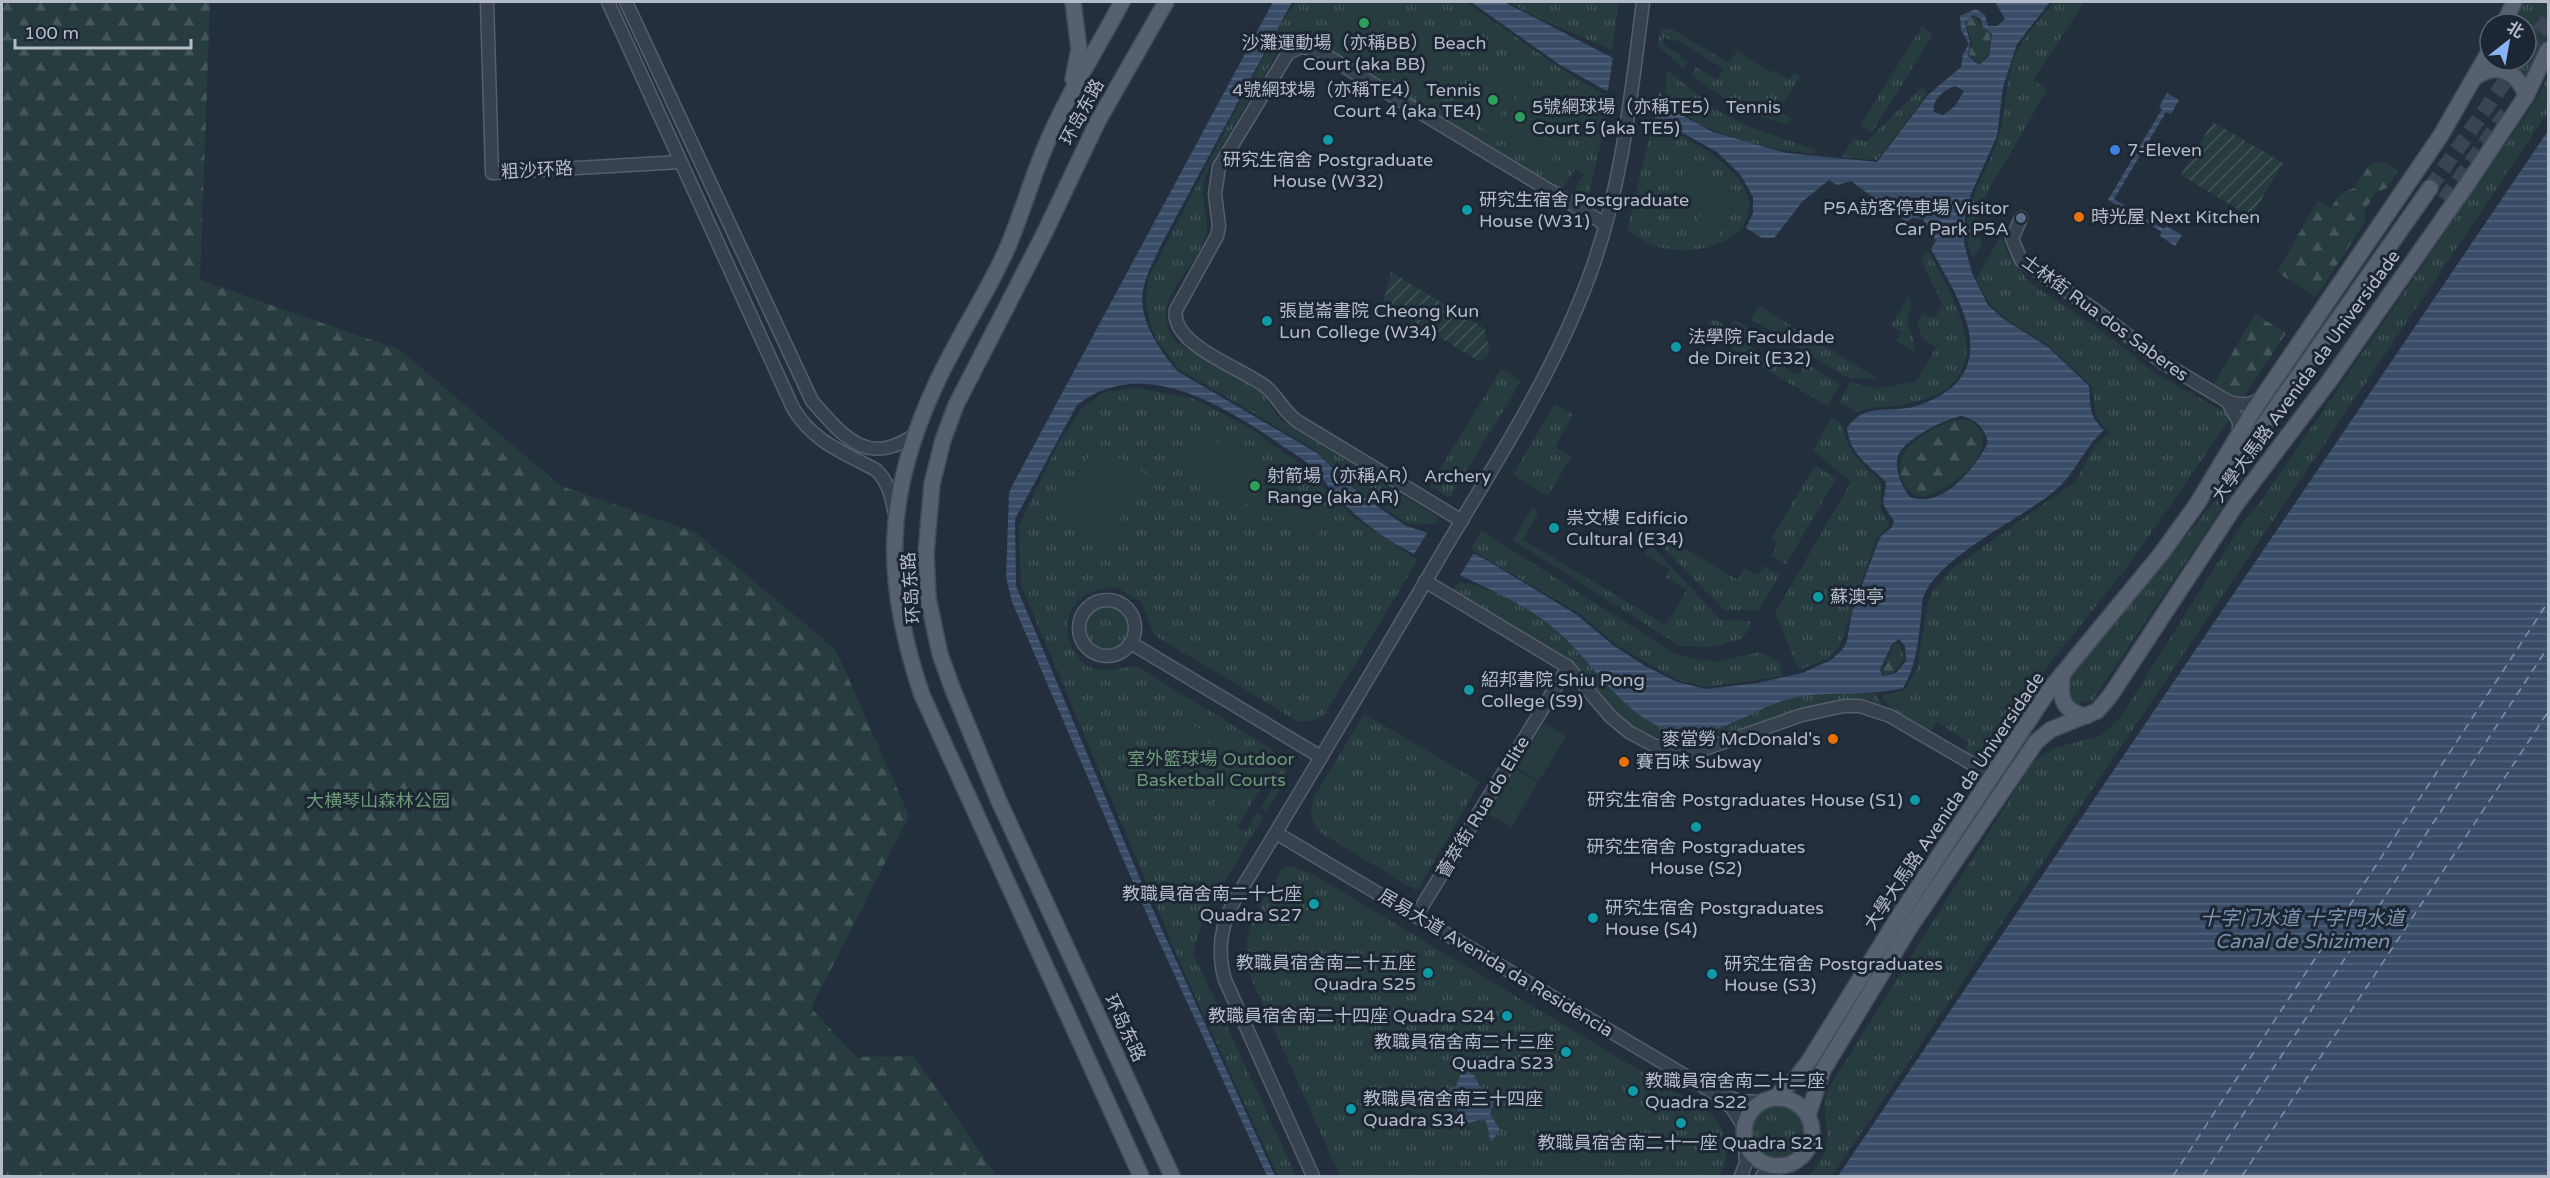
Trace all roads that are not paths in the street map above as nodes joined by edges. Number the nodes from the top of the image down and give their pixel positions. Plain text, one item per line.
1 (487, 2) edge
2 (608, 2) edge
3 (626, 2) edge
4 (1073, 2) edge
5 (1122, 2) edge
6 (1166, 2) edge
7 (1643, 2) edge
8 (2548, 50) edge
9 (2479, 72) edge
10 (2476, 78) junction
11 (1069, 96) junction
12 (2526, 96) junction
13 (680, 162) junction
14 (2430, 188) tunnel mouth
15 (2444, 200) tunnel mouth
16 (2021, 218) dead end
17 (1605, 224) junction
18 (2264, 396) junction
19 (2227, 401) junction
20 (917, 433) junction
21 (2239, 435) junction
22 (2237, 503) junction
23 (2197, 504) junction
24 (896, 516) junction
25 (1459, 526) junction
26 (1426, 579) junction
27 (1131, 643) junction
28 (1568, 667) junction
29 (2063, 673) junction
30 (2086, 716) junction
31 (1321, 757) junction
32 (1970, 764) junction
33 (1997, 770) junction
34 (1983, 791) junction
35 (998, 799) junction
36 (974, 809) junction
37 (1275, 833) junction
38 (1416, 916) junction
39 (1716, 1094) junction
40 (1768, 1099) junction
41 (1808, 1115) junction
42 (1744, 1127) junction
43 (1745, 1143) junction
44 (1781, 1166) junction
45 (1140, 1176) edge
46 (1172, 1176) edge
47 (1313, 1176) edge
48 (1741, 1176) edge
49 (1762, 1176) edge

1 - 13 street, 粗沙环路
2 - 13 street
3 - 20 street
4 - 11 main road
5 - 11 main road, 环岛东路
6 - 35 main road, 环岛东路
7 - 17 street
8 - 12 main road, 大學大馬路 Avenida da Universidade
9 - 10 main road, 大學大馬路 Avenida da Universidade
10 - 12 main road
10 - 18 main road, 大學大馬路 Avenida da Universidade
11 - 20 main road, 环岛东路
12 - 22 main road, 大學大馬路 Avenida da Universidade
13 - 24 street
14 - 23 main road
15 - 22 main road
16 - 19 street, 士林街 Rua dos Saberes
17 - 25 street
17 - 25 street
18 - 19 street
18 - 21 main road, 大學大馬路 Avenida da Universidade
19 - 21 street
20 - 24 main road, 环岛东路
21 - 23 main road, 大學大馬路 Avenida da Universidade
22 - 30 main road, 大學大馬路 Avenida da Universidade
23 - 29 main road, 大學大馬路 Avenida da Universidade
24 - 36 main road, 环岛东路
25 - 26 street
26 - 28 street
26 - 31 street
27 - 27 street
27 - 31 street
28 - 32 street
28 - 38 street, 薈萃街 Rua do Elite
29 - 30 main road, 大學大馬路 Avenida da Universidade
29 - 33 main road, 大學大馬路 Avenida da Universidade
30 - 41 main road, 大學大馬路 Avenida da Universidade
31 - 37 street
32 - 33 street
32 - 34 street
33 - 34 main road, 大學大馬路 Avenida da Universidade
34 - 40 main road, 大學大馬路 Avenida da Universidade
35 - 36 main road
35 - 46 main road, 环岛东路
36 - 45 main road, 环岛东路
37 - 38 street, 居易大道 Avenida da Residência
37 - 47 street
38 - 39 street, 居易大道 Avenida da Residência
39 - 40 street, 居易大道 Avenida da Residência
39 - 42 street, 居易大道 Avenida da Residência
40 - 41 main road
40 - 42 main road
41 - 44 main road
42 - 43 main road
43 - 44 main road
43 - 48 street
44 - 49 street

